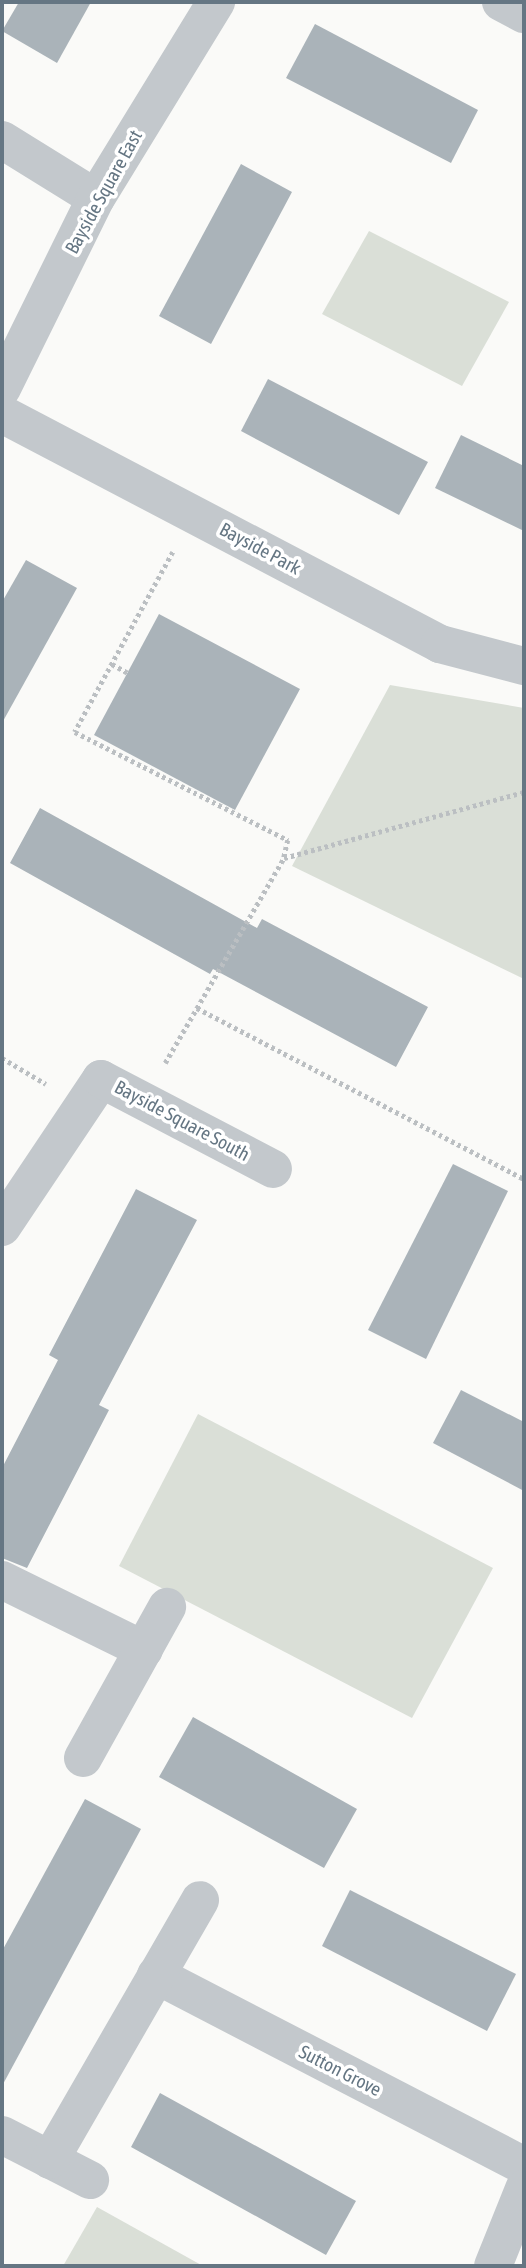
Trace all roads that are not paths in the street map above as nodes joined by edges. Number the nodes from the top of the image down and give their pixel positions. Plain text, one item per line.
1 (216, 2) edge
2 (501, 2) edge
3 (524, 14) edge
4 (2, 140) edge
5 (96, 198) junction
6 (2, 388) edge
7 (2, 414) edge
8 (524, 666) edge
9 (274, 1169) dead end
10 (2, 1227) edge
11 (2, 1580) edge
12 (167, 1607) dead end
13 (144, 1650) junction
14 (83, 1758) dead end
15 (200, 1900) dead end
16 (156, 1975) junction
17 (2, 2135) edge
18 (50, 2160) junction
19 (524, 2166) edge
20 (90, 2180) dead end
21 (524, 2189) edge
22 (493, 2266) edge

1 - 5 street, Bayside Square East
2 - 3 street
4 - 5 street
5 - 6 street, Bayside Square East
7 - 8 street, Bayside Park
9 - 10 street, Bayside Square South
11 - 13 street
12 - 13 street
13 - 14 street
15 - 16 street
16 - 18 street
16 - 19 street, Sutton Grove
17 - 18 street
18 - 20 street
21 - 22 street

